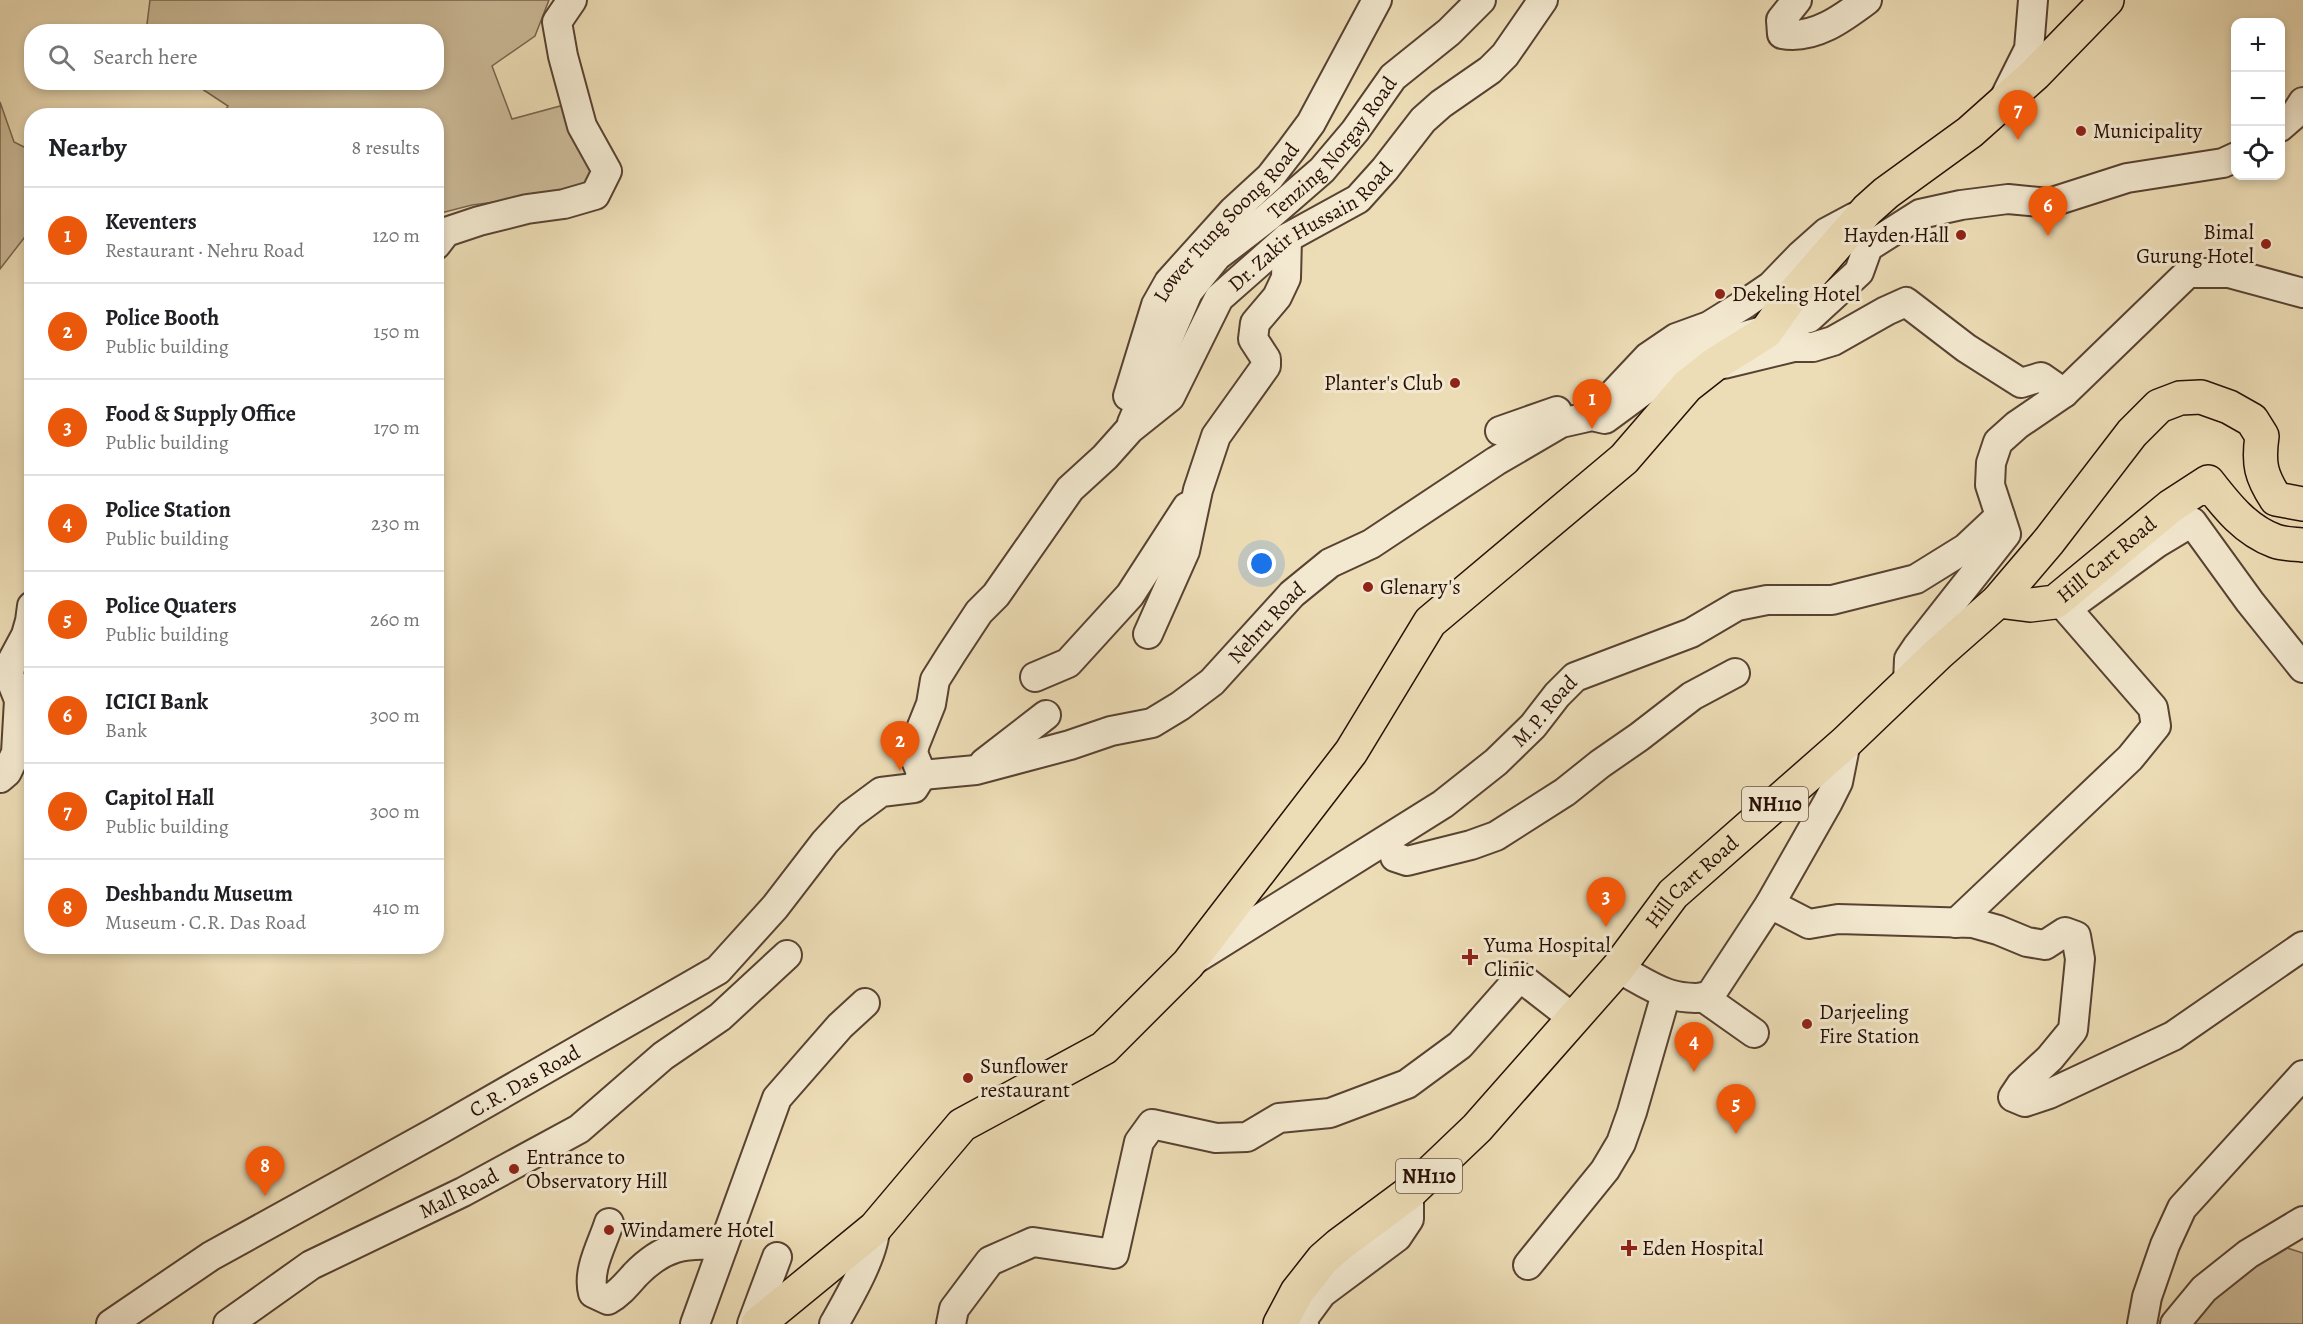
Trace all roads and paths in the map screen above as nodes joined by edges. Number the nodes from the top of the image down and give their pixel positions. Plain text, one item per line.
1 (572, 0) edge
2 (1377, 0) edge
3 (1481, 0) edge
4 (1543, 0) edge
5 (1797, 0) edge
6 (1867, 0) edge
7 (2033, 0) edge
8 (2107, 0) edge
9 (2303, 102) edge
10 (2002, 103) junction
11 (2281, 126) edge
12 (2231, 159) edge
13 (1867, 210) junction
14 (444, 235) edge
15 (1287, 238) junction
16 (2303, 293) edge
17 (1766, 332) junction
18 (1676, 338) junction
19 (1711, 368) junction
20 (2064, 393) junction
21 (1592, 416) junction
22 (1130, 429) junction
23 (1500, 430) dead end
24 (1105, 457) junction
25 (1198, 490) junction
26 (2303, 504) edge
27 (2001, 516) junction
28 (2303, 545) edge
29 (1996, 603) junction
30 (2061, 606) junction
31 (1149, 634) dead end
32 (24, 639) edge
33 (2300, 664) edge
34 (1735, 673) dead end
35 (1035, 677) dead end
36 (1908, 682) junction
37 (1046, 715) dead end
38 (1846, 742) junction
39 (976, 770) junction
40 (922, 775) junction
41 (0, 778) edge
42 (1425, 815) junction
43 (1395, 857) junction
44 (1770, 904) junction
45 (1956, 924) junction
46 (2303, 946) edge
47 (787, 955) dead end
48 (1188, 964) junction
49 (1618, 968) junction
50 (1666, 994) junction
51 (1703, 997) junction
52 (866, 1003) dead end
53 (1574, 1019) junction
54 (1754, 1033) dead end
55 (2303, 1075) edge
56 (1409, 1193) junction
57 (609, 1223) dead end
58 (875, 1228) junction
59 (2297, 1232) edge
60 (723, 1246) junction
61 (777, 1257) dead end
62 (1528, 1265) dead end
63 (111, 1324) edge
64 (228, 1324) edge
65 (695, 1324) edge
66 (752, 1324) edge
67 (758, 1324) edge
68 (834, 1324) edge
69 (951, 1324) edge
70 (1280, 1324) edge
71 (1304, 1324) edge
72 (2142, 1324) edge
73 (2175, 1324) edge

1 - 14 street
2 - 24 street, Lower Tung Soong Road
3 - 22 street, Tenzing Norgay Road
4 - 15 street, Dr. Zakir Hussain Road
5 - 6 street
7 - 10 street
8 - 10 main road
9 - 11 street
10 - 13 main road
12 - 17 street, Nehru Road
13 - 17 main road
13 - 18 street
15 - 22 street, Dr. Zakir Hussain Road
15 - 25 street
16 - 20 street
17 - 19 main road
17 - 21 street, Nehru Road
18 - 21 street
18 - 23 street
19 - 20 street
19 - 48 main road
20 - 27 street
21 - 39 street, Nehru Road
22 - 24 street, Dr. Zakir Hussain Road
24 - 40 street, Dr. Zakir Hussain Road
25 - 31 street
25 - 35 street
26 - 29 main road
27 - 36 street
27 - 42 street, M.P. Road
28 - 30 main road, Hill Cart Road
29 - 30 main road, Hill Cart Road
29 - 36 main road, Hill Cart Road / NH110
30 - 33 street
30 - 45 street
32 - 41 street
34 - 43 street
36 - 38 main road, Hill Cart Road / NH110
37 - 39 street
38 - 44 street
38 - 49 main road, Hill Cart Road / NH110
39 - 40 street, Nehru Road
40 - 63 street, C.R. Das Road
42 - 43 street
42 - 48 street, M.P. Road
43 - 48 street
44 - 45 street
44 - 51 street
45 - 46 street
47 - 64 street, Mall Road
48 - 58 main road
49 - 50 street
49 - 53 main road, Hill Cart Road / NH110
50 - 51 street
50 - 62 street
51 - 54 street
52 - 60 street
53 - 56 main road, Hill Cart Road / NH110
53 - 69 street
55 - 72 street
56 - 70 main road, Hill Cart Road / NH110
56 - 71 street
57 - 60 street
58 - 67 main road
58 - 68 street
59 - 73 street
60 - 65 street
61 - 66 street

